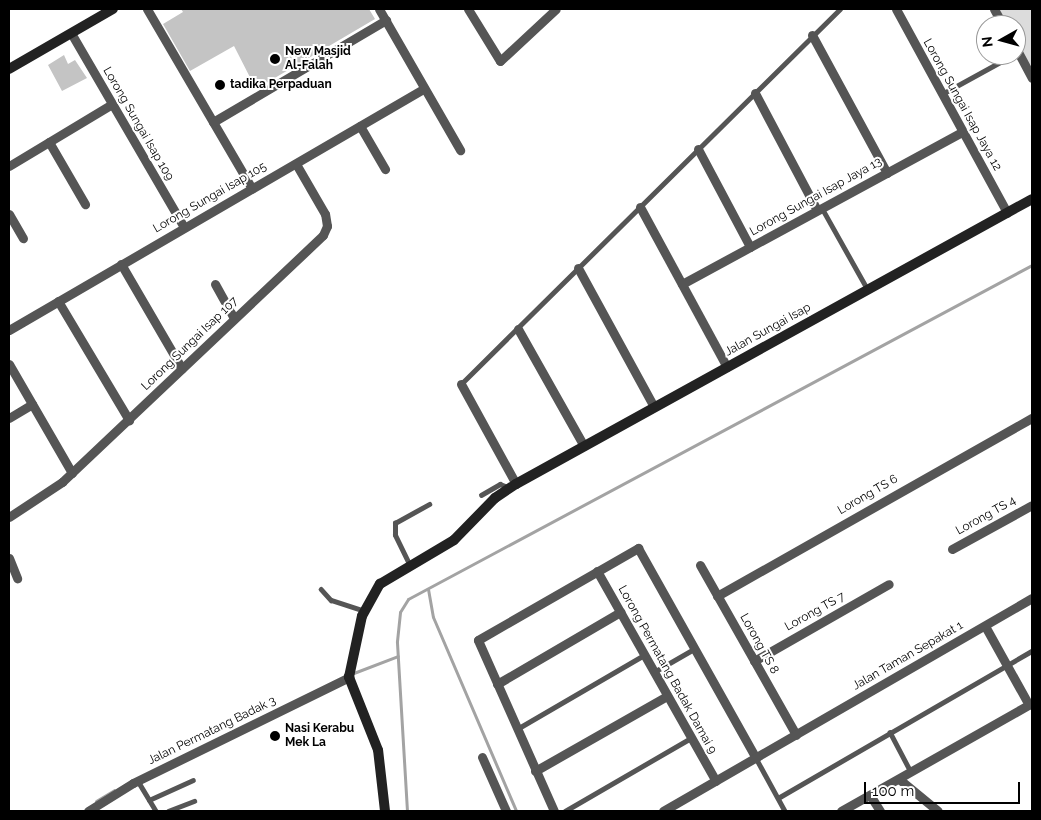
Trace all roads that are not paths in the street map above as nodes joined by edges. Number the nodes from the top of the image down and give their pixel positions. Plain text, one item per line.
1 (113, 9) edge
2 (147, 9) edge
3 (379, 9) edge
4 (468, 9) edge
5 (556, 9) edge
6 (840, 9) edge
7 (896, 9) edge
8 (386, 20) junction
9 (71, 33) junction
10 (812, 36) junction
11 (993, 65) edge
12 (1024, 65) edge
13 (9, 69) edge
14 (1032, 78) edge
15 (424, 88) junction
16 (755, 93) junction
17 (942, 94) junction
18 (112, 104) junction
19 (212, 122) junction
20 (360, 126) junction
21 (962, 132) junction
22 (49, 142) junction
23 (698, 149) junction
24 (460, 150) dead end
25 (296, 164) junction
26 (9, 166) edge
27 (385, 169) dead end
28 (887, 172) junction
29 (252, 189) junction
30 (1032, 199) edge
31 (85, 204) dead end
32 (640, 207) junction
33 (820, 209) junction
34 (1006, 213) junction
35 (9, 214) edge
36 (184, 227) junction
37 (22, 238) dead end
38 (750, 247) junction
39 (121, 264) junction
40 (578, 268) junction
41 (215, 284) dead end
42 (682, 284) junction
43 (868, 290) junction
44 (58, 301) junction
45 (234, 318) junction
46 (518, 329) junction
47 (9, 330) edge
48 (9, 364) edge
49 (727, 367) junction
50 (182, 369) junction
51 (461, 384) joint
52 (32, 404) junction
53 (654, 407) junction
54 (9, 418) edge
55 (1032, 418) edge
56 (129, 420) junction
57 (584, 446) junction
58 (72, 473) junction
59 (513, 486) junction
60 (481, 495) dead end
61 (429, 504) dead end
62 (1032, 505) edge
63 (9, 517) edge
64 (952, 549) dead end
65 (9, 558) edge
66 (700, 565) dead end
67 (410, 566) junction
68 (597, 571) junction
69 (17, 578) dead end
70 (889, 584) dead end
71 (321, 589) dead end
72 (717, 596) junction
73 (1032, 598) edge
74 (364, 611) junction
75 (620, 612) junction
76 (985, 626) junction
77 (694, 649) junction
78 (1032, 650) edge
79 (644, 655) junction
80 (754, 661) junction
81 (1007, 665) junction
82 (654, 672) junction
83 (349, 677) junction
84 (498, 684) junction
85 (667, 696) junction
86 (1031, 704) edge
87 (517, 729) junction
88 (890, 732) junction
89 (796, 735) junction
90 (691, 738) junction
91 (482, 757) dead end
92 (756, 758) junction
93 (535, 771) junction
94 (911, 772) junction
95 (899, 778) junction
96 (138, 780) junction
97 (192, 780) dead end
98 (716, 781) junction
99 (870, 795) junction
100 (778, 798) junction
101 (149, 800) junction
102 (194, 801) dead end
103 (88, 811) edge
104 (156, 811) edge
105 (168, 811) edge
106 (385, 811) edge
107 (506, 811) edge
108 (554, 811) edge
109 (566, 811) edge
110 (664, 811) edge
111 (786, 811) edge
112 (841, 811) edge
113 (880, 811) edge
114 (938, 811) edge

1 - 9 street
2 - 19 street
3 - 8 street
4 - 5 street
6 - 10 lane
7 - 17 street, Lorong Sungai Isap Jaya 12
8 - 15 street
8 - 19 street
9 - 13 street
9 - 18 street, Lorong Sungai Isap 109
10 - 16 lane
10 - 28 street
11 - 17 lane
12 - 14 street
15 - 20 street, Lorong Sungai Isap 105
15 - 24 street
16 - 23 lane
16 - 33 street
17 - 21 street, Lorong Sungai Isap Jaya 12
18 - 22 street
18 - 36 street, Lorong Sungai Isap 109
19 - 29 street
20 - 25 street, Lorong Sungai Isap 105
20 - 27 street
21 - 28 street, Lorong Sungai Isap Jaya 13
21 - 34 street, Lorong Sungai Isap Jaya 12
22 - 26 street
22 - 31 street
23 - 32 lane
23 - 38 street
25 - 29 street, Lorong Sungai Isap 105
25 - 45 street, Lorong Sungai Isap 107
28 - 33 street, Lorong Sungai Isap Jaya 13
29 - 36 street, Lorong Sungai Isap 105
30 - 34 street, Jalan Sungai Isap
32 - 40 lane
32 - 42 street
33 - 38 street, Lorong Sungai Isap Jaya 13
33 - 43 lane
34 - 43 street, Jalan Sungai Isap
35 - 37 street
36 - 39 street, Lorong Sungai Isap 105
38 - 42 street, Lorong Sungai Isap Jaya 13
39 - 44 street, Lorong Sungai Isap 105
39 - 50 street
40 - 46 lane
40 - 53 street
41 - 45 street
42 - 49 street
43 - 49 street, Jalan Sungai Isap
44 - 47 street, Lorong Sungai Isap 105
44 - 56 street
45 - 50 street, Lorong Sungai Isap 107
46 - 51 lane
46 - 57 street
48 - 52 street
49 - 53 street, Jalan Sungai Isap
50 - 56 street, Lorong Sungai Isap 107
51 - 59 street
52 - 54 street
52 - 58 street
53 - 57 street, Jalan Sungai Isap
55 - 72 street, Lorong TS 6
56 - 58 street, Lorong Sungai Isap 107
57 - 59 street, Jalan Sungai Isap
58 - 63 street, Lorong Sungai Isap 107
59 - 60 lane
59 - 67 street, Jalan Sungai Isap
61 - 67 lane
62 - 64 street, Lorong TS 4
65 - 69 street
66 - 72 street, Lorong TS 8
67 - 74 street, Jalan Sungai Isap
68 - 75 street, Lorong Permatang Badak Damai 9
68 - 77 street
68 - 84 street
70 - 80 street, Lorong TS 7
71 - 74 lane
72 - 80 street, Lorong TS 8
73 - 76 street, Jalan Taman Sepakat 1
74 - 83 street, Jalan Sungai Isap
75 - 79 street, Lorong Permatang Badak Damai 9
75 - 84 street
76 - 81 street
76 - 89 street, Jalan Taman Sepakat 1
77 - 82 lane
77 - 92 street
78 - 81 lane
79 - 82 street, Lorong Permatang Badak Damai 9
79 - 87 lane
80 - 89 street, Lorong TS 8
81 - 86 street
81 - 88 lane
82 - 85 street, Lorong Permatang Badak Damai 9
83 - 96 street, Jalan Permatang Badak 3
83 - 106 street
84 - 87 street
85 - 90 street, Lorong Permatang Badak Damai 9
85 - 93 street
86 - 94 street
87 - 93 street
88 - 94 lane
88 - 100 lane
89 - 92 street, Jalan Taman Sepakat 1
90 - 98 street, Lorong Permatang Badak Damai 9
90 - 109 lane
91 - 107 street
92 - 98 street, Jalan Taman Sepakat 1
92 - 100 lane
93 - 108 street
94 - 95 street
95 - 99 street
95 - 114 street
96 - 101 lane
96 - 103 street, Jalan Permatang Badak 3
97 - 101 lane
98 - 110 street, Jalan Taman Sepakat 1
99 - 112 street
99 - 113 street
100 - 111 lane
101 - 104 lane
102 - 105 lane

